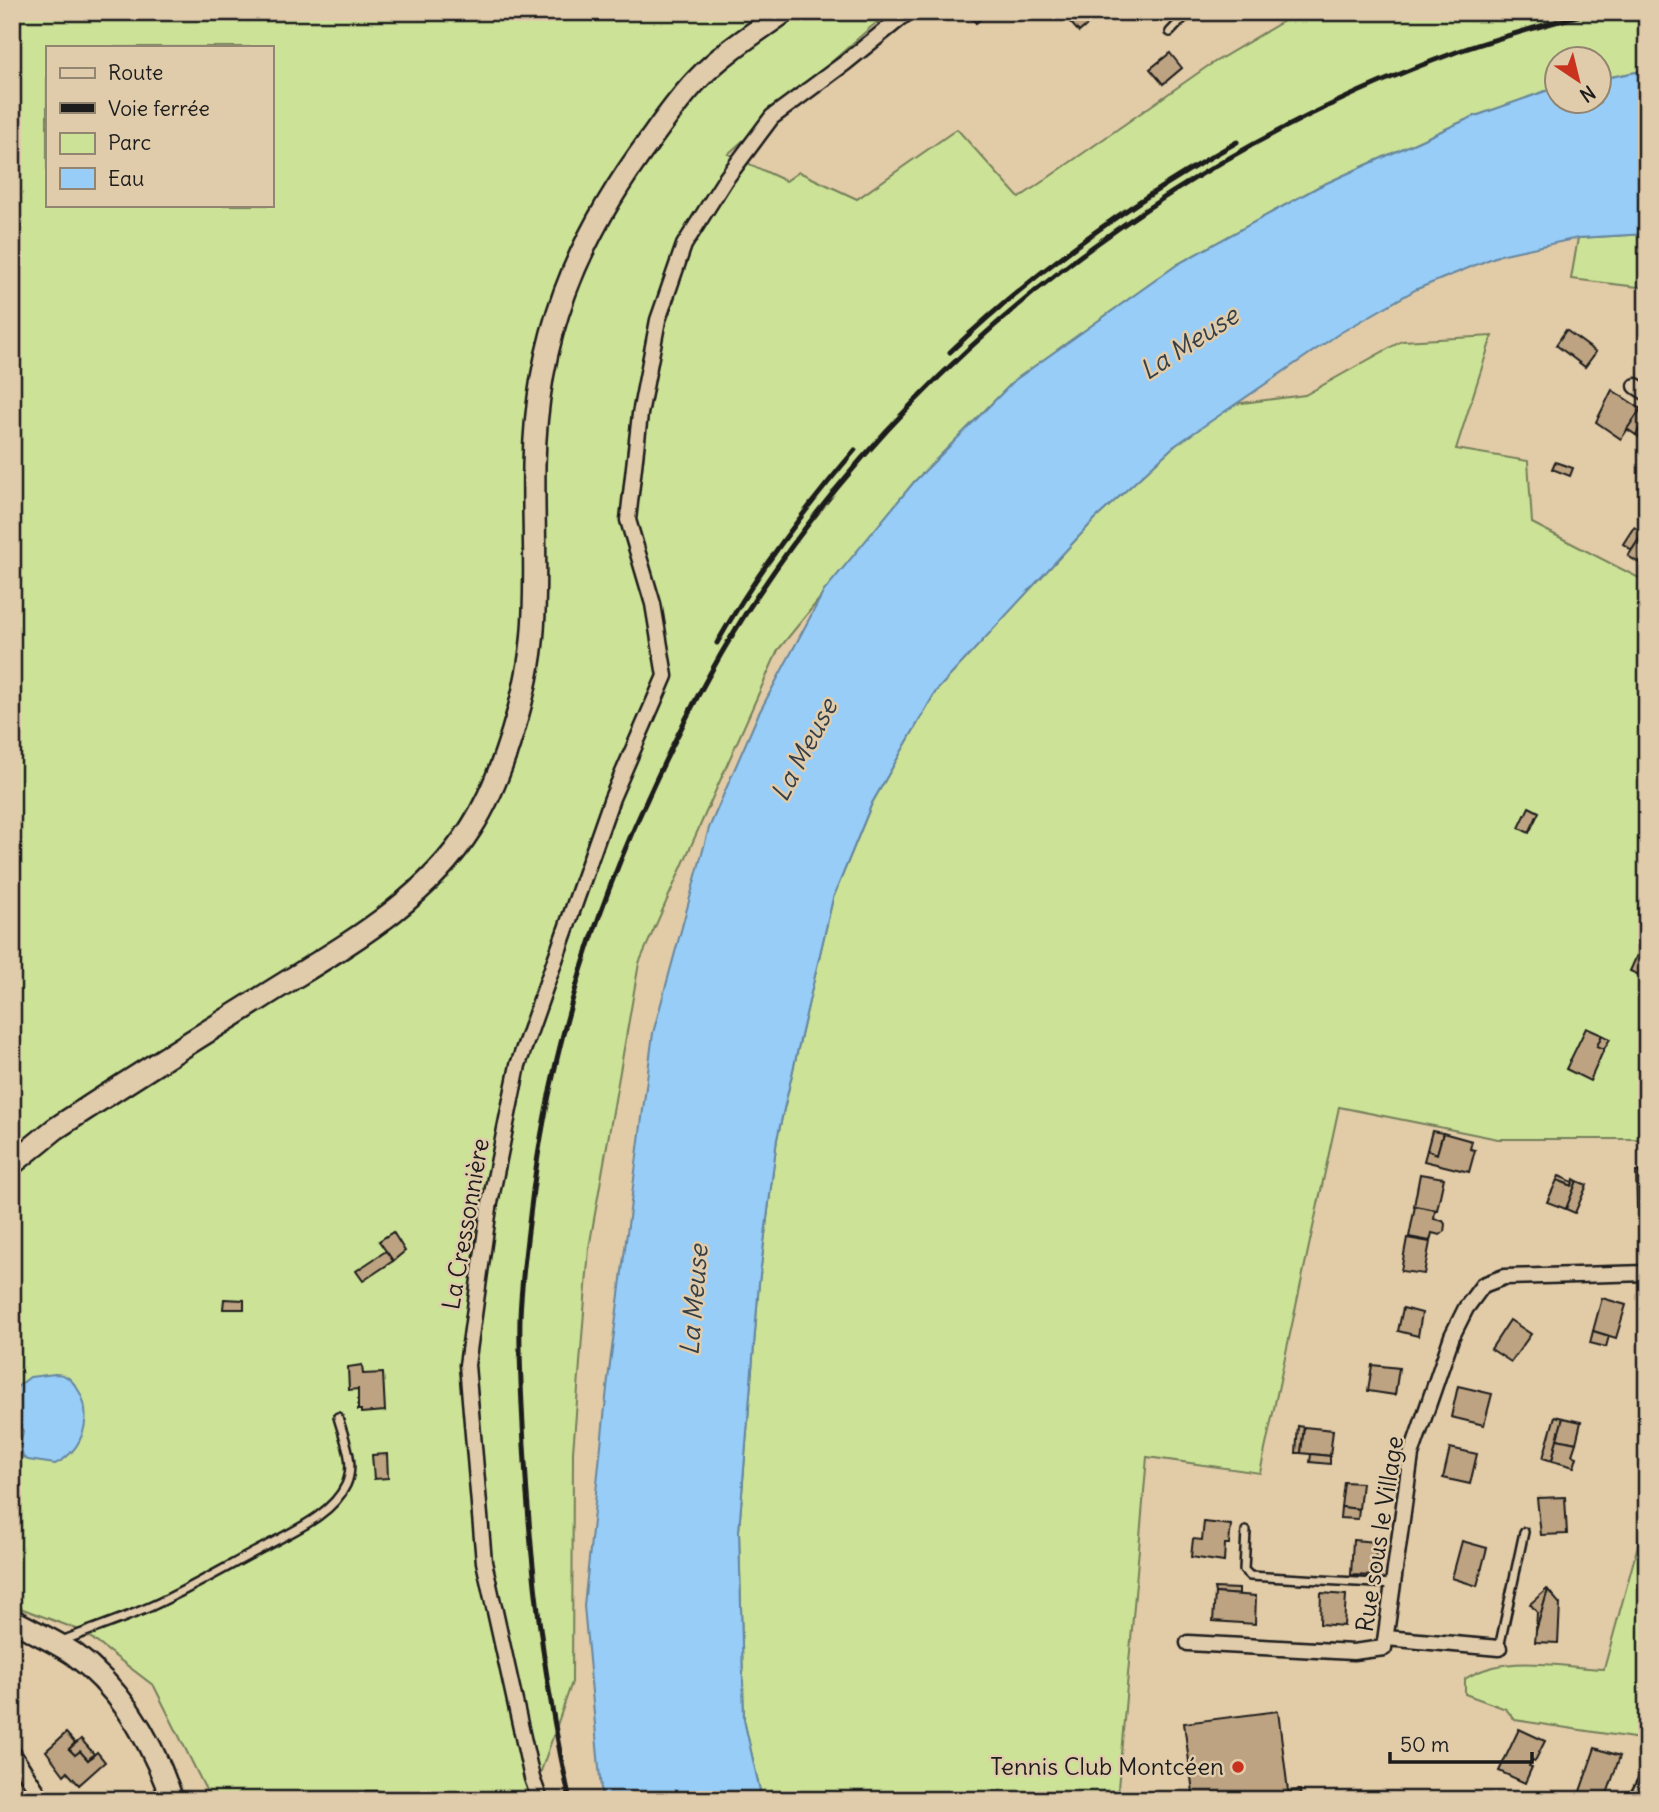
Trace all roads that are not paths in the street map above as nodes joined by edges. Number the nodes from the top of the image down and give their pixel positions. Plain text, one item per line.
1 (784, 12) edge
2 (908, 12) edge
3 (1189, 12) edge
4 (1170, 32) dead end
5 (12, 1164) edge
6 (1647, 1273) edge
7 (338, 1417) dead end
8 (1246, 1531) dead end
9 (1524, 1532) dead end
10 (1393, 1584) junction
11 (12, 1620) edge
12 (1386, 1638) junction
13 (1188, 1643) dead end
14 (55, 1644) junction
15 (1499, 1648) joint
16 (12, 1752) edge
17 (1647, 1779) edge
18 (43, 1800) edge
19 (172, 1800) edge
20 (540, 1800) edge
21 (1636, 1800) edge

1 - 5 street
2 - 20 street, La Cressonnière
3 - 4 lane
6 - 10 street, Rue sous le Village
7 - 14 lane
8 - 10 lane
9 - 15 lane
10 - 12 street, Rue sous le Village
11 - 14 street
12 - 13 street, Rue sous le Village
12 - 15 street
14 - 19 street
16 - 18 street
17 - 21 street

